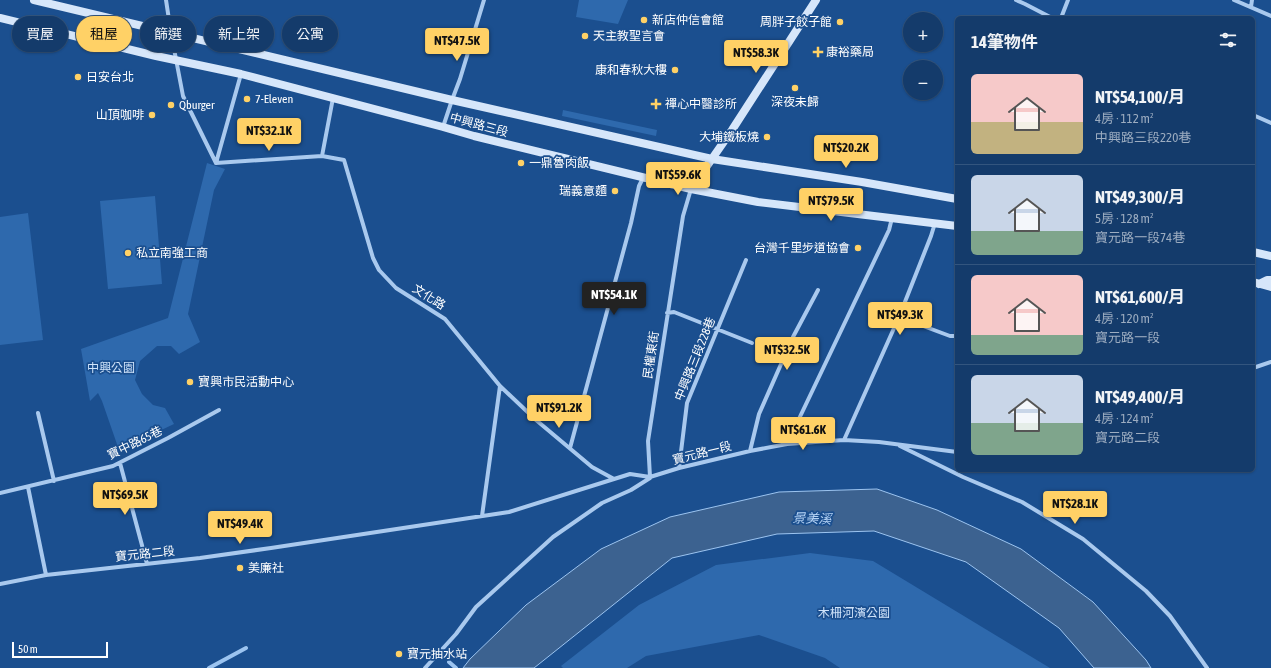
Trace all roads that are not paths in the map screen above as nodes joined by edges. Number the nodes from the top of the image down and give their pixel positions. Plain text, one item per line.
1 (34, 0) edge
2 (166, 0) edge
3 (484, 0) edge
4 (816, 0) edge
5 (1016, 0) edge
6 (1068, 0) edge
7 (1234, 0) edge
8 (1252, 0) edge
9 (1251, 7) junction
10 (168, 16) edge
11 (1048, 16) edge
12 (1062, 16) edge
13 (1271, 16) edge
14 (0, 18) edge
15 (140, 26) edge
16 (196, 39) edge
17 (175, 52) edge
18 (176, 60) junction
19 (241, 74) junction
20 (333, 98) junction
21 (452, 100) junction
22 (1255, 116) edge
23 (1271, 123) edge
24 (443, 127) junction
25 (322, 156) junction
26 (712, 159) junction
27 (216, 163) junction
28 (643, 178) junction
29 (691, 189) junction
30 (955, 199) edge
31 (892, 218) junction
32 (935, 223) junction
33 (955, 226) edge
34 (1255, 252) edge
35 (1271, 256) edge
36 (746, 260) dead end
37 (1271, 280) edge
38 (1256, 283) edge
39 (1271, 287) edge
40 (818, 290) dead end
41 (668, 313) junction
42 (899, 317) junction
43 (718, 330) junction
44 (955, 336) edge
45 (752, 342) dead end
46 (1271, 362) edge
47 (1255, 367) edge
48 (500, 386) junction
49 (219, 410) dead end
50 (38, 413) dead end
51 (844, 440) junction
52 (787, 444) junction
53 (896, 445) junction
54 (570, 448) junction
55 (750, 451) junction
56 (955, 452) edge
57 (120, 463) junction
58 (679, 468) junction
59 (650, 478) junction
60 (614, 479) junction
61 (54, 480) junction
62 (28, 487) junction
63 (0, 493) edge
64 (482, 516) junction
65 (147, 564) junction
66 (46, 575) junction
67 (0, 584) edge
68 (425, 668) edge
69 (1207, 668) edge

1 - 15 street, 中興路三段
2 - 10 street
3 - 21 street
4 - 26 street
5 - 11 street
6 - 12 street
7 - 9 street
8 - 9 street
9 - 13 street
14 - 18 street, 中興路三段
16 - 21 street, 中興路三段
17 - 18 street
18 - 19 street, 中興路三段
18 - 27 street
19 - 20 street, 中興路三段
19 - 27 street
20 - 24 street, 中興路三段
20 - 25 street
21 - 24 street
21 - 26 street, 中興路三段
22 - 23 street
24 - 28 street, 中興路三段
25 - 27 street, 文化路
25 - 48 street, 文化路
26 - 29 street
26 - 30 street, 中興路三段
28 - 29 street, 中興路三段
28 - 54 street
29 - 31 street, 中興路三段
29 - 41 street, 民權東街
31 - 32 street, 中興路三段
31 - 52 street
32 - 33 street, 中興路三段
32 - 42 street
34 - 35 street
36 - 43 street, 中興路三段228巷
37 - 38 street
38 - 39 street
40 - 55 street
41 - 43 street
41 - 59 street, 民權東街
42 - 44 street
42 - 51 street
43 - 45 street
43 - 58 street, 中興路三段228巷
46 - 47 street
48 - 54 street
48 - 64 street
49 - 57 street, 寶中路65巷
50 - 61 street
51 - 52 street, 寶元路一段
51 - 53 street, 寶元路一段
52 - 55 street, 寶元路一段
53 - 56 street, 寶元路一段
53 - 69 street
54 - 60 street
55 - 58 street, 寶元路一段
57 - 61 street, 寶中路65巷
57 - 65 street
58 - 59 street, 寶元路一段
59 - 60 street
59 - 68 street, 寶元路一段
60 - 64 street
61 - 62 street, 寶中路65巷
62 - 63 street, 寶中路65巷
62 - 66 street
64 - 65 street, 寶元路二段
65 - 66 street, 寶元路二段
66 - 67 street, 寶元路二段

